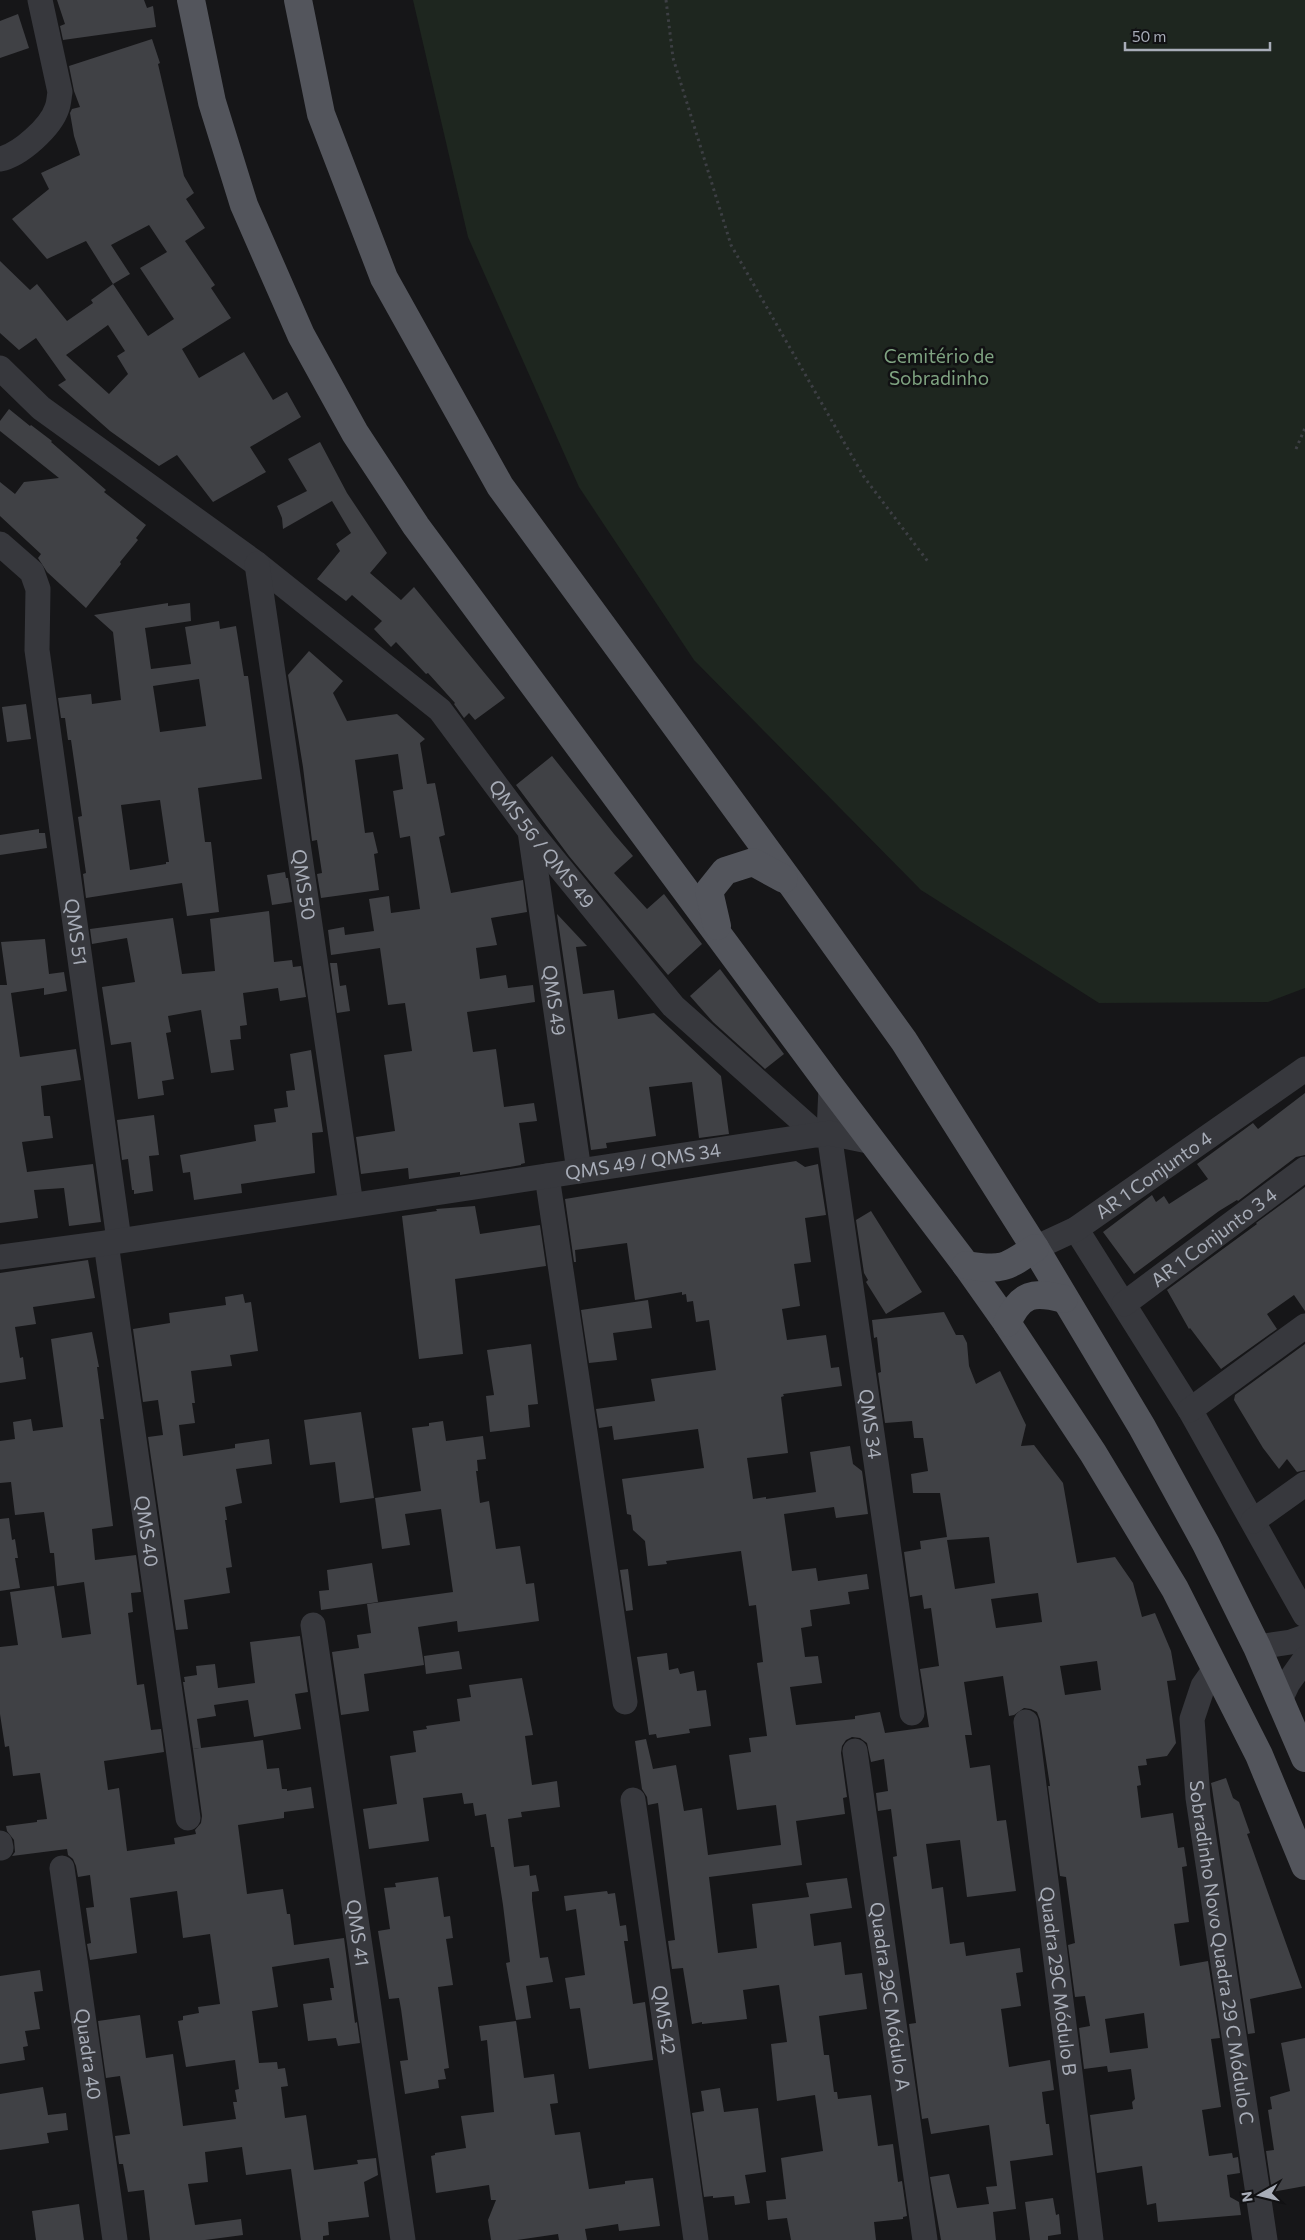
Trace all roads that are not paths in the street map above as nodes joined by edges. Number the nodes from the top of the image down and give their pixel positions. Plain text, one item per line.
1 (40, 0) edge
2 (190, 0) edge
3 (298, 0) edge
4 (0, 159) edge
5 (0, 368) edge
6 (0, 544) edge
7 (258, 564) junction
8 (530, 831) junction
9 (790, 882) junction
10 (719, 935) junction
11 (1305, 1070) edge
12 (831, 1086) junction
13 (823, 1134) junction
14 (873, 1142) junction
15 (1305, 1169) edge
16 (579, 1171) junction
17 (547, 1176) junction
18 (351, 1205) junction
19 (1076, 1229) junction
20 (112, 1242) junction
21 (1035, 1248) junction
22 (0, 1257) edge
23 (966, 1265) junction
24 (1064, 1299) junction
25 (1124, 1304) junction
26 (1007, 1323) junction
27 (1305, 1326) edge
28 (1190, 1410) junction
29 (1305, 1484) edge
30 (1253, 1521) junction
31 (1305, 1615) edge
32 (313, 1625) dead end
33 (1305, 1637) edge
34 (1256, 1647) junction
35 (1305, 1660) edge
36 (1215, 1669) junction
37 (1280, 1700) junction
38 (625, 1702) dead end
39 (912, 1713) dead end
40 (1026, 1722) dead end
41 (855, 1751) dead end
42 (1305, 1758) edge
43 (633, 1800) dead end
44 (188, 1818) dead end
45 (0, 1843) edge
46 (1, 1848) edge
47 (1305, 1866) edge
48 (62, 1868) dead end
49 (115, 2240) edge
50 (403, 2240) edge
51 (696, 2240) edge
52 (925, 2240) edge
53 (1091, 2240) edge
54 (1265, 2240) edge

1 - 4 street
2 - 10 main road
3 - 9 main road
5 - 7 street, QMS 56 / QMS 49
6 - 20 street, QMS 51
7 - 8 street, QMS 56 / QMS 49
7 - 18 street, QMS 50
8 - 13 street, QMS 56 / QMS 49
8 - 16 street, QMS 49
9 - 10 main road
9 - 21 main road
10 - 12 main road
11 - 19 street, AR 1 Conjunto 4
12 - 13 street, QMS 34
12 - 14 main road
13 - 14 street
13 - 16 street, QMS 49 / QMS 34
13 - 39 street, QMS 34
14 - 23 main road
15 - 25 street, AR 1 Conjunto 3 4
16 - 17 street, QMS 49 / QMS 34
17 - 18 street, QMS 49 / QMS 34
17 - 38 street
18 - 20 street, QMS 49 / QMS 34
19 - 21 street
19 - 25 street, AR 1 Conjunto 4
20 - 22 street, QMS 49 / QMS 34
20 - 44 street, QMS 40
21 - 23 main road
21 - 24 main road
23 - 26 main road
24 - 26 main road
24 - 34 main road
25 - 28 street, AR 1 Conjunto 4
26 - 36 main road
27 - 28 street
28 - 30 street, AR 1 Conjunto 4
29 - 30 street
30 - 31 street, AR 1 Conjunto 4
32 - 50 street, QMS 41
33 - 34 street
34 - 37 main road
35 - 37 street
36 - 47 main road
36 - 54 street, Sobradinho Novo Quadra 29 C Módulo C
37 - 42 main road
40 - 53 street, Quadra 29C Módulo B
41 - 52 street, Quadra 29C Módulo A
43 - 51 street, QMS 42
45 - 46 street
48 - 49 street, Quadra 40

